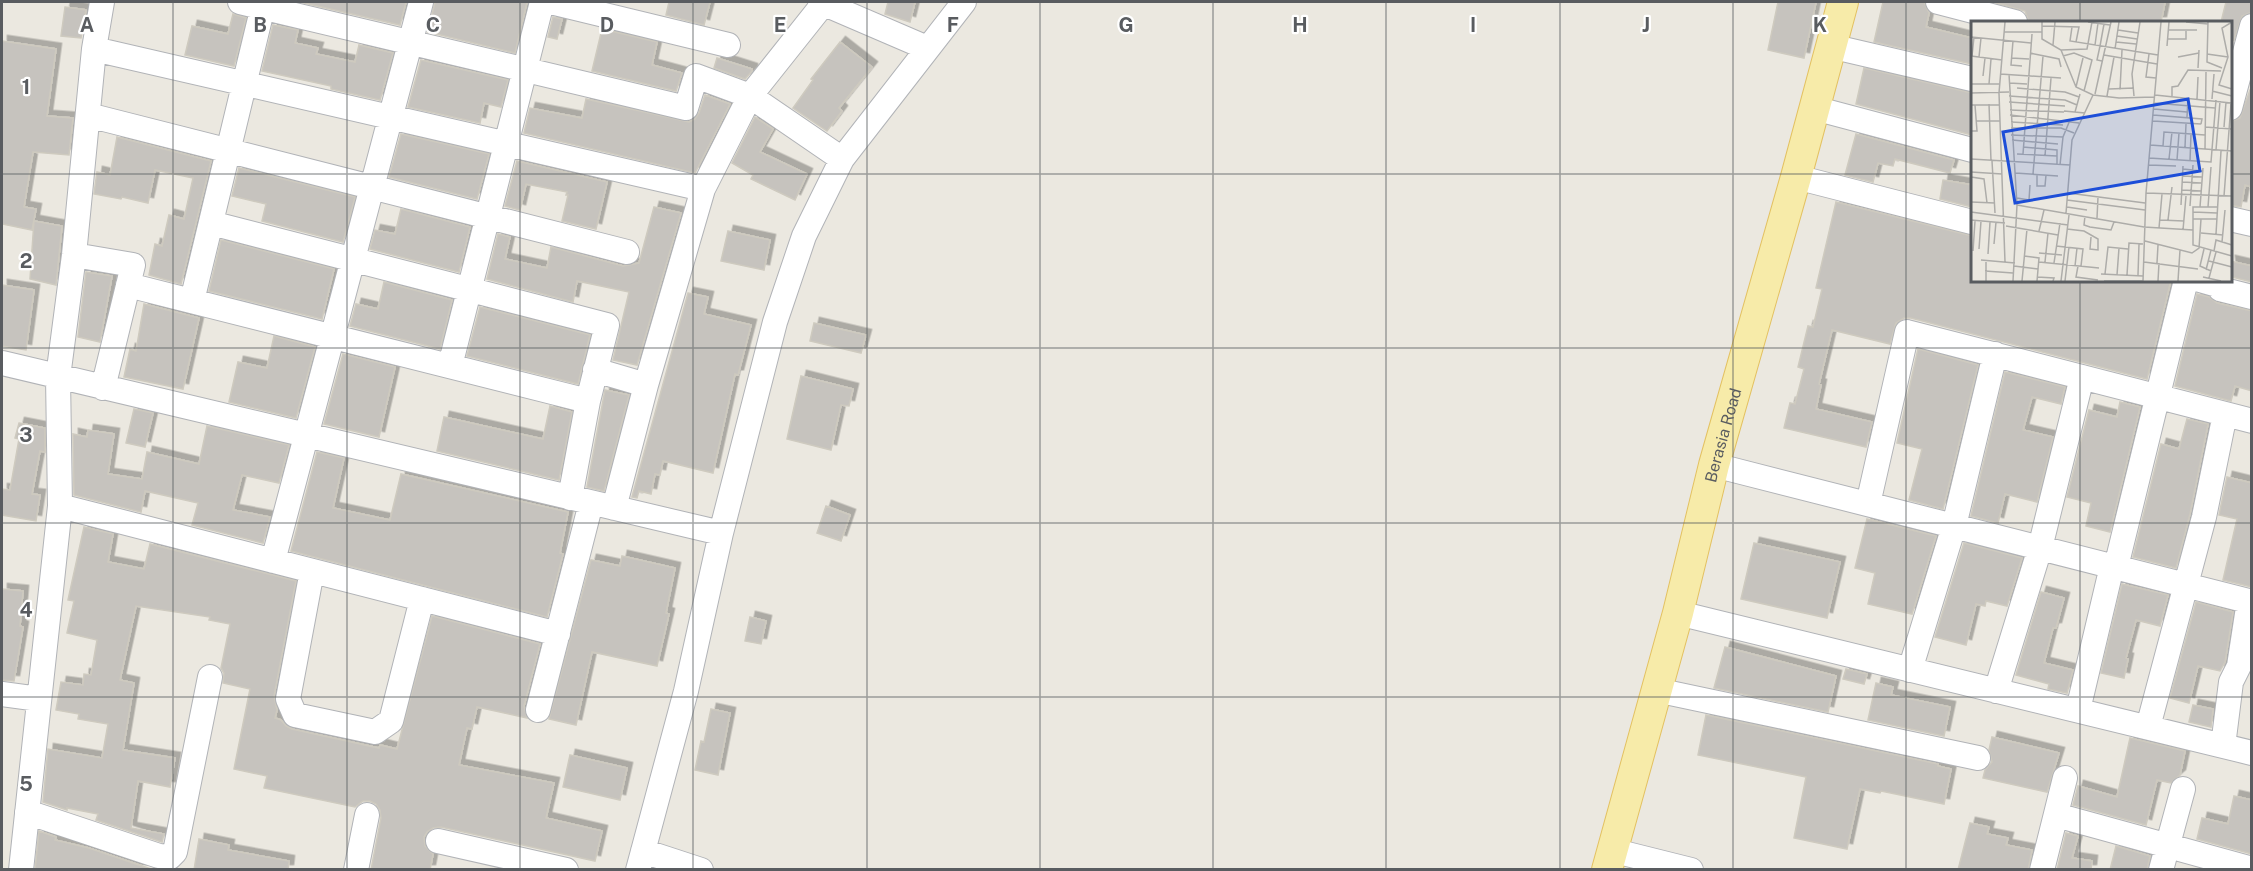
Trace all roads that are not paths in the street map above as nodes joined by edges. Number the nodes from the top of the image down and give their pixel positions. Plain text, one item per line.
1 (102, 2) edge
2 (240, 2) edge
3 (421, 2) edge
4 (542, 2) edge
5 (551, 2) edge
6 (822, 2) edge
7 (964, 2) edge
8 (1843, 2) edge
9 (1938, 2) edge
10 (264, 4) edge
11 (2011, 21) edge
12 (2252, 26) edge
13 (411, 42) junction
14 (729, 45) dead end
15 (1830, 46) junction
16 (927, 48) junction
17 (94, 49) junction
18 (524, 69) junction
19 (1971, 79) edge
20 (2240, 81) edge
21 (245, 84) junction
22 (750, 96) junction
23 (2232, 103) edge
24 (1814, 108) junction
25 (87, 115) junction
26 (391, 118) junction
27 (506, 145) junction
28 (1971, 150) edge
29 (228, 151) junction
30 (842, 159) junction
31 (1796, 177) junction
32 (372, 187) junction
33 (703, 189) junction
34 (487, 217) junction
35 (2232, 219) edge
36 (1971, 222) edge
37 (211, 223) junction
38 (2252, 224) edge
39 (627, 252) dead end
40 (74, 255) junction
41 (353, 260) junction
42 (2186, 282) edge
43 (2207, 282) edge
44 (128, 285) junction
45 (469, 290) junction
46 (2252, 297) edge
47 (192, 301) junction
48 (332, 337) junction
49 (1995, 354) junction
50 (2, 363) edge
51 (450, 366) junction
52 (595, 370) junction
53 (58, 377) junction
54 (2082, 377) junction
55 (646, 385) junction
56 (103, 388) junction
57 (2157, 397) junction
58 (588, 401) junction
59 (2225, 414) junction
60 (2252, 421) edge
61 (306, 435) junction
62 (1714, 465) junction
63 (581, 500) junction
64 (1868, 504) junction
65 (60, 506) junction
66 (614, 508) junction
67 (1954, 526) junction
68 (721, 533) junction
69 (2040, 548) junction
70 (273, 561) junction
71 (2114, 566) junction
72 (312, 571) junction
73 (2185, 585) junction
74 (422, 599) junction
75 (2250, 601) edge
76 (1678, 613) junction
77 (558, 634) junction
78 (1910, 670) junction
79 (210, 677) dead end
80 (1656, 690) junction
81 (1996, 691) junction
82 (2, 694) edge
83 (39, 699) junction
84 (538, 710) dead end
85 (2078, 710) junction
86 (2148, 728) junction
87 (2223, 746) junction
88 (2252, 753) edge
89 (1978, 758) dead end
90 (2065, 778) dead end
91 (2183, 789) dead end
92 (27, 812) junction
93 (367, 815) dead end
94 (2056, 815) junction
95 (438, 841) dead end
96 (2165, 858) edge
97 (640, 860) edge
98 (1609, 860) edge
99 (1685, 869) edge
100 (2252, 869) edge
101 (21, 870) edge
102 (356, 870) edge
103 (566, 870) edge
104 (701, 870) edge
105 (2042, 870) edge

1 - 17 street
2 - 10 street
3 - 13 street
4 - 18 street
5 - 14 street
6 - 16 street
6 - 22 street
7 - 16 street
8 - 15 main road, Berasia Road
9 - 11 street
10 - 13 street
10 - 21 street
12 - 20 street
13 - 18 street
13 - 26 street
15 - 19 street
15 - 24 main road, Berasia Road
16 - 30 street
17 - 21 street
17 - 25 street
18 - 22 street
18 - 27 street
20 - 23 street
21 - 26 street
21 - 29 street
22 - 30 street
22 - 33 street
24 - 28 street
24 - 31 main road, Berasia Road
25 - 29 street
25 - 40 street
26 - 27 street
26 - 32 street
27 - 33 street
27 - 34 street
29 - 32 street
29 - 37 street
30 - 68 street
31 - 36 street
31 - 62 main road, Berasia Road
32 - 34 street
32 - 41 street
33 - 55 street
34 - 39 street
34 - 45 street
35 - 38 street
37 - 41 street
37 - 47 street
40 - 44 street
40 - 53 street
41 - 45 street
41 - 48 street
42 - 57 street
43 - 46 street
44 - 47 street
44 - 56 street
45 - 51 street
45 - 52 street
47 - 48 street
48 - 51 street
48 - 61 street
49 - 54 street
49 - 64 street
49 - 67 street
50 - 53 street
51 - 58 street
52 - 55 street
52 - 58 street
53 - 56 street
53 - 65 street
54 - 57 street
54 - 69 street
55 - 66 street
56 - 61 street
57 - 59 street
57 - 71 street
58 - 63 street
59 - 60 street
59 - 73 street
61 - 63 street
61 - 70 street
62 - 64 street
62 - 76 main road, Berasia Road
63 - 66 street
63 - 77 street
64 - 67 street
65 - 70 street
65 - 83 street
66 - 68 street
67 - 69 street
67 - 78 street
68 - 97 street
69 - 71 street
69 - 81 street
70 - 72 street
71 - 73 street
71 - 85 street
72 - 74 street
72 - 74 street
73 - 75 street
73 - 86 street
74 - 77 street
75 - 87 street
76 - 78 street
76 - 80 main road, Berasia Road
77 - 84 street
78 - 81 street
79 - 92 street
80 - 89 street
80 - 98 main road, Berasia Road
81 - 85 street
82 - 83 street
83 - 92 street
85 - 86 street
86 - 87 street
87 - 88 street
90 - 94 street
91 - 96 street
92 - 101 street
93 - 102 street
94 - 96 street
94 - 105 street
95 - 103 street
96 - 100 street
97 - 104 street
98 - 99 street

